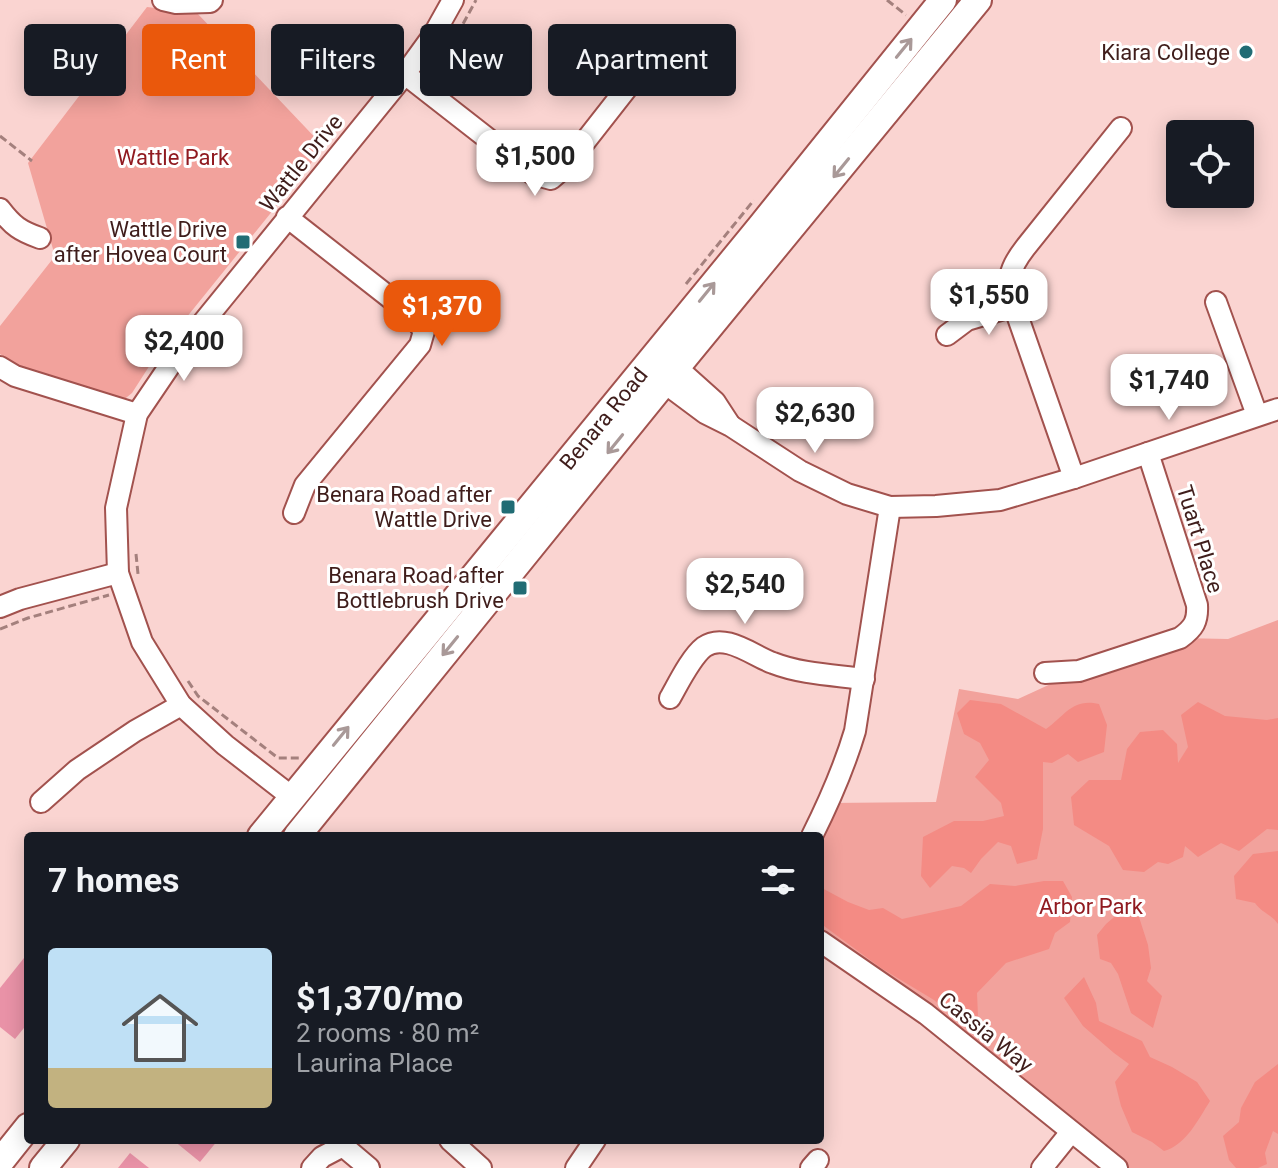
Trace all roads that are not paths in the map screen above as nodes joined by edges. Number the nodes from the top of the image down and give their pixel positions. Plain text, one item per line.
1 (163, 0) edge
2 (212, 0) edge
3 (453, 0) edge
4 (943, 0) edge
5 (978, 0) edge
6 (412, 80) junction
7 (869, 91) junction
8 (621, 96) edge
9 (890, 108) junction
10 (1121, 128) dead end
11 (0, 209) edge
12 (287, 217) junction
13 (40, 238) dead end
14 (1216, 302) dead end
15 (1014, 306) junction
16 (947, 335) dead end
17 (0, 367) edge
18 (661, 367) junction
19 (1278, 409) edge
20 (137, 414) junction
21 (1257, 415) junction
22 (1148, 453) junction
23 (1074, 478) junction
24 (890, 507) junction
25 (294, 513) dead end
26 (489, 578) junction
27 (127, 581) junction
28 (0, 607) edge
29 (1045, 673) dead end
30 (864, 679) junction
31 (670, 698) dead end
32 (181, 705) junction
33 (292, 797) junction
34 (41, 802) dead end
35 (314, 814) junction
36 (264, 832) edge
37 (300, 832) edge
38 (814, 832) edge
39 (824, 944) edge
40 (24, 1132) edge
41 (1071, 1132) junction
42 (61, 1144) edge
43 (454, 1144) edge
44 (592, 1144) edge
45 (363, 1154) edge
46 (43, 1157) edge
47 (0, 1162) edge
48 (474, 1166) edge
49 (312, 1168) edge
50 (576, 1168) edge
51 (1042, 1168) edge
52 (1117, 1168) edge

1 - 2 street
3 - 6 street, Wattle Drive
7 -> 4 main road, Benara Road
5 - 9 main road, Benara Road
6 - 8 street
6 - 12 street, Wattle Drive
7 - 9 main road
18 -> 7 main road, Benara Road
9 -> 18 main road, Benara Road
10 - 15 street
11 - 13 street
12 - 20 street, Wattle Drive
12 - 25 street
14 - 21 street
15 - 16 street
15 - 23 street
17 - 20 street
18 - 24 street
18 - 26 main road, Benara Road
19 - 21 street
20 - 27 street, Wattle Drive
21 - 22 street
22 - 23 street
22 - 29 street, Tuart Place
23 - 24 street
24 - 30 street
33 -> 26 main road, Benara Road
26 -> 35 main road, Benara Road
27 - 28 street
27 - 32 street, Wattle Drive
30 - 31 street
30 - 38 street
32 - 33 street, Wattle Drive
32 - 34 street
33 - 35 main road
33 - 36 main road, Benara Road
35 - 37 main road, Benara Road
39 - 41 street, Cassia Way
40 - 47 main road
41 - 51 street
41 - 52 street, Cassia Way
42 - 46 main road
43 - 48 street
44 - 50 street
45 - 49 street

